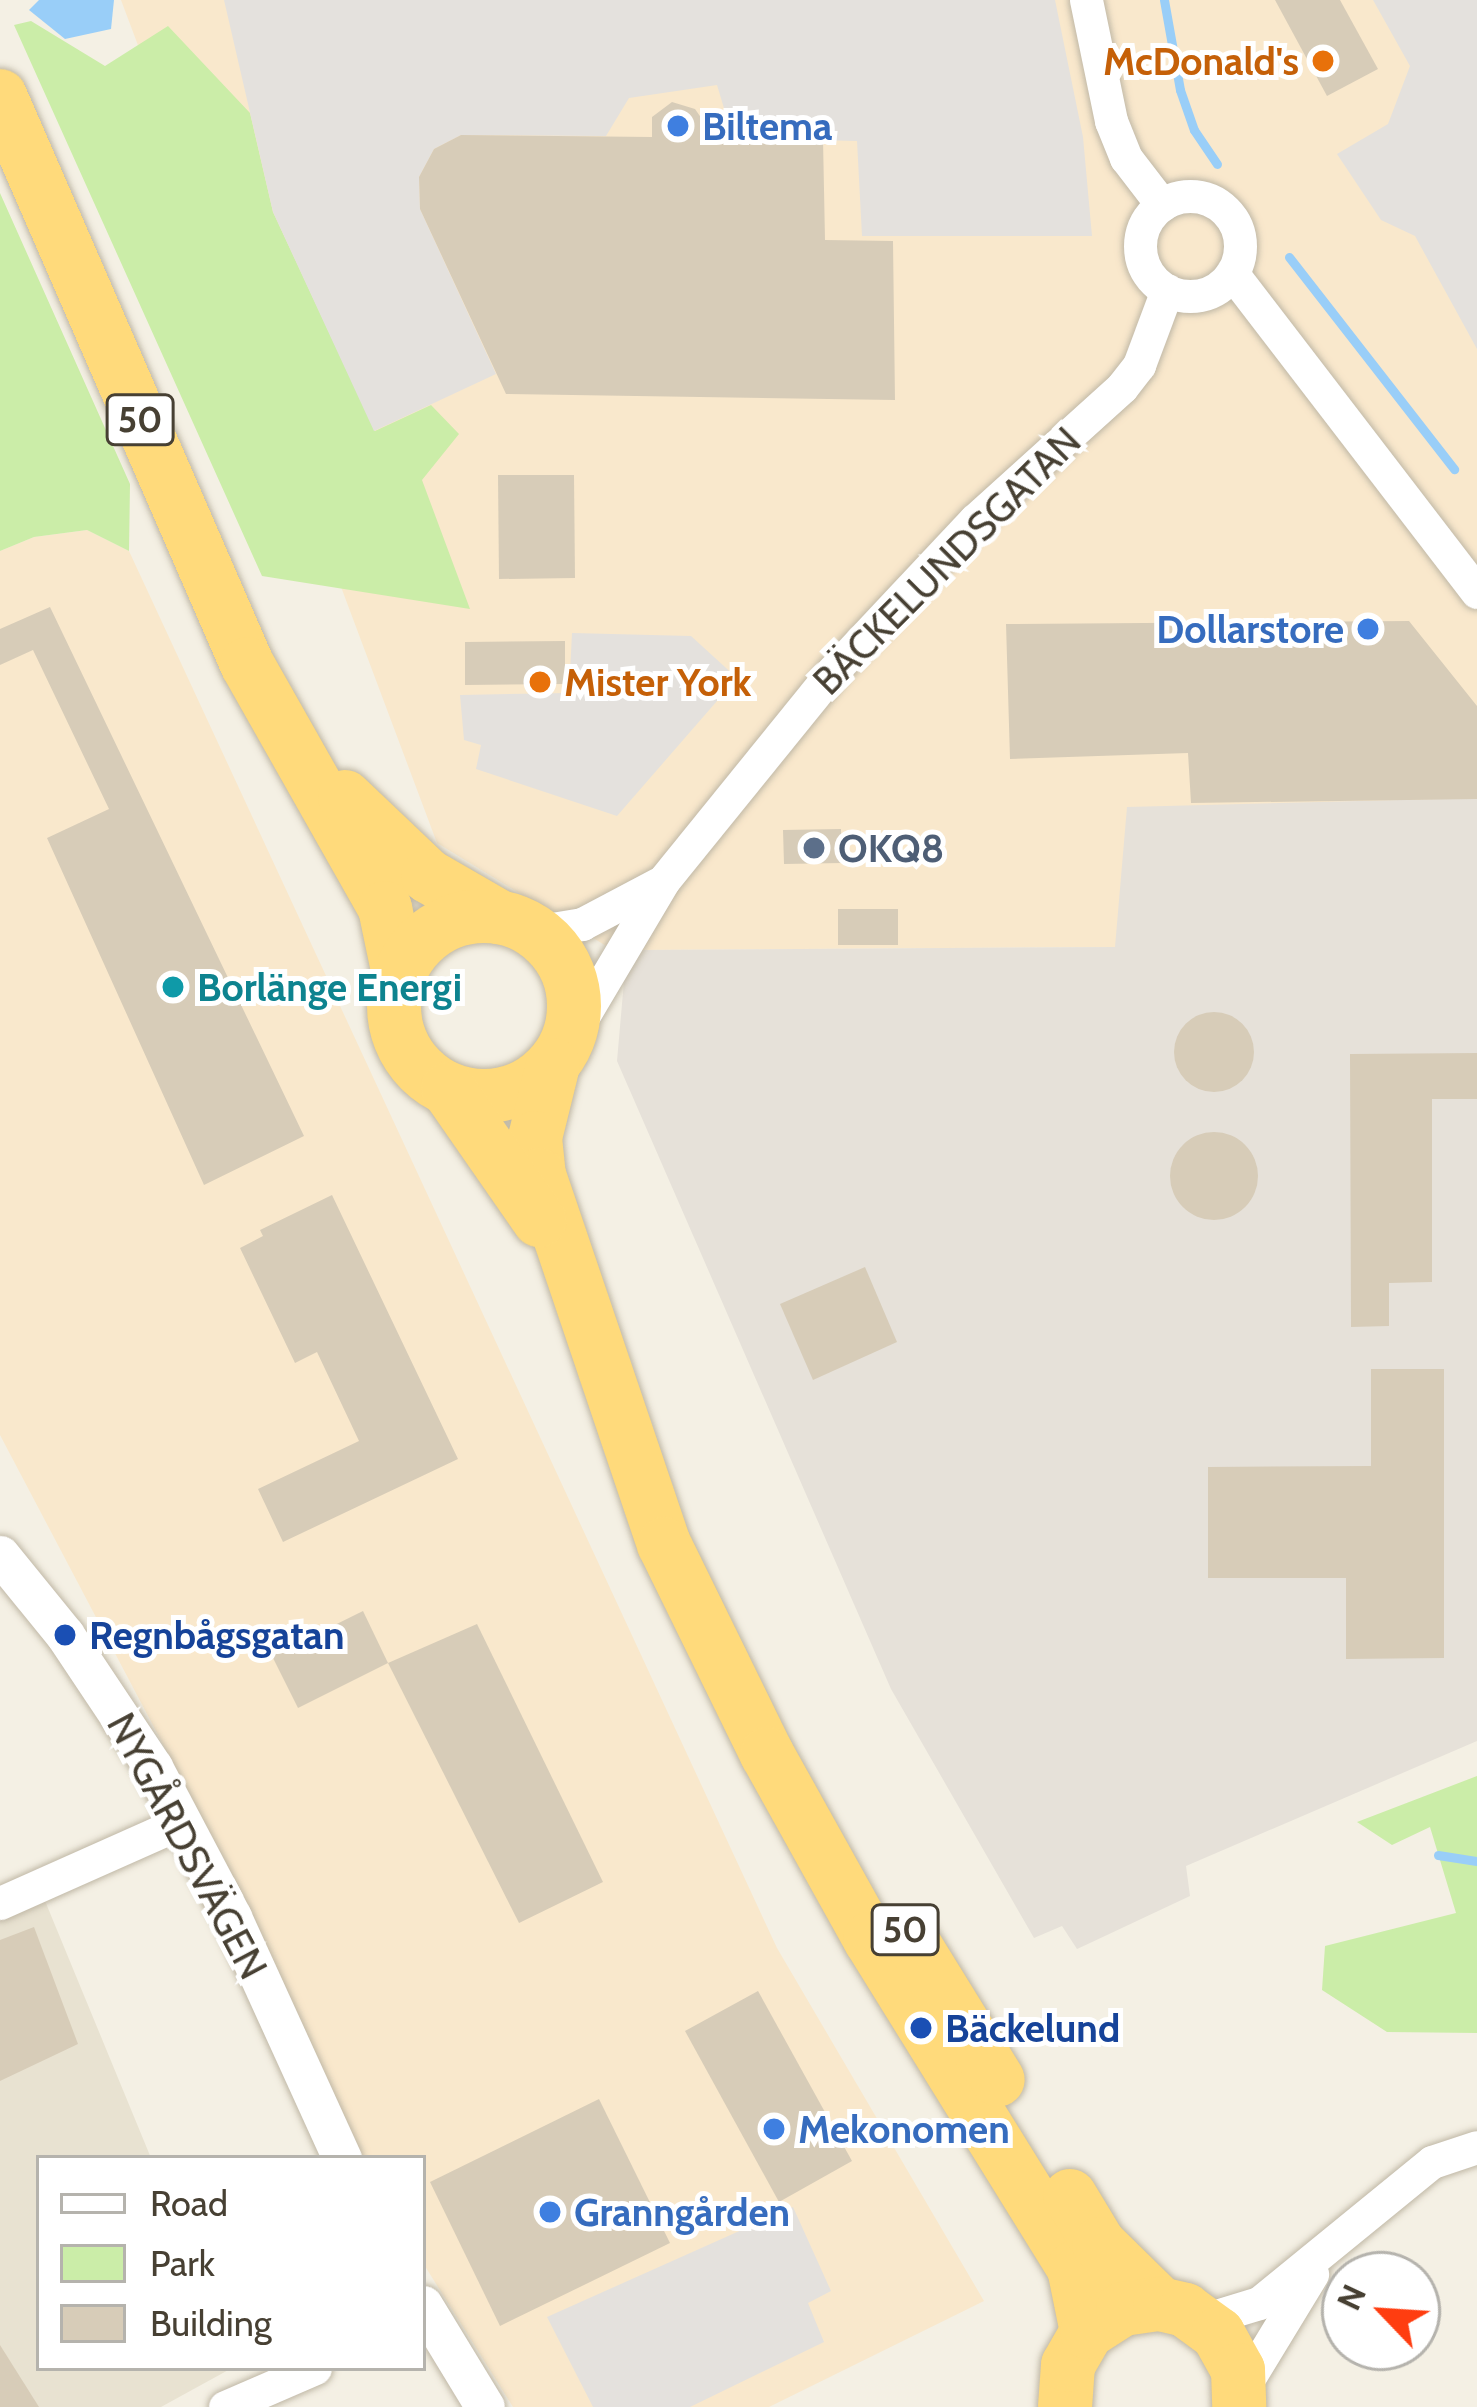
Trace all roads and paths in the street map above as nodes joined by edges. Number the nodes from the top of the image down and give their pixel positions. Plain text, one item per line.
1 (1086, 0) edge
2 (0, 96) edge
3 (1162, 205) junction
4 (1232, 273) junction
5 (1167, 290) junction
6 (1477, 592) edge
7 (290, 738) junction
8 (664, 880) junction
9 (516, 924) junction
10 (399, 975) junction
11 (559, 1055) junction
12 (448, 1089) junction
13 (566, 1263) junction
14 (664, 1544) junction
15 (0, 1555) edge
16 (182, 1822) junction
17 (0, 1904) edge
18 (1477, 2147) edge
19 (341, 2155) edge
20 (1334, 2244) junction
21 (1182, 2312) junction
22 (426, 2315) edge
23 (1087, 2332) junction
24 (308, 2371) edge
25 (1240, 2399) edge
26 (1056, 2400) edge
27 (225, 2407) edge
28 (485, 2407) edge

1 - 3 street
2 - 7 highway, 50
3 - 4 street
3 - 5 street
4 - 5 street
4 - 6 street
5 - 8 street, BÄCKELUNDSGATAN
7 - 9 highway, 50
7 - 10 highway, 50
8 - 9 street, BÄCKELUNDSGATAN
8 - 11 street, BÄCKELUNDSGATAN
9 - 10 highway
9 - 11 highway
10 - 12 highway
11 - 12 highway
11 - 13 highway, 50
12 - 13 highway, 50
13 - 14 highway, 50
14 - 21 highway, 50
14 - 23 highway, 50
15 - 16 street, NYGÅRDSVÄGEN
16 - 17 street
16 - 19 street, NYGÅRDSVÄGEN
18 - 20 street
20 - 21 street
20 - 25 street
21 - 23 highway
21 - 25 highway
22 - 28 street
23 - 26 highway
24 - 27 street

